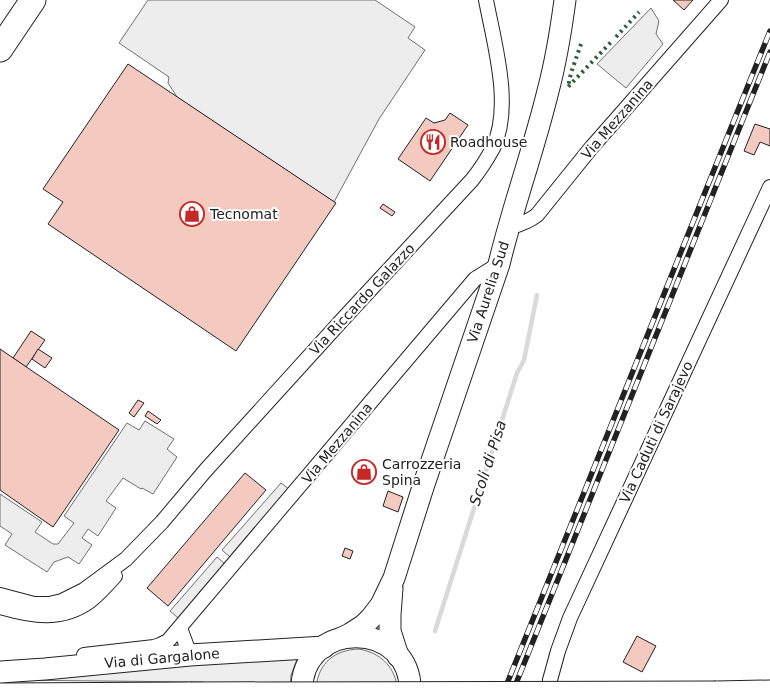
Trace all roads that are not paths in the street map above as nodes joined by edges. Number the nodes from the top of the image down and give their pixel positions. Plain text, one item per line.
1 (33, 0) edge
2 (486, 0) edge
3 (564, 0) edge
4 (721, 0) edge
5 (0, 49) edge
6 (770, 187) edge
7 (508, 228) junction
8 (499, 264) junction
9 (126, 559) junction
10 (394, 578) junction
11 (0, 595) edge
12 (0, 607) edge
13 (180, 628) junction
14 (333, 642) junction
15 (190, 655) junction
16 (398, 656) junction
17 (45, 669) junction
18 (0, 672) edge
19 (550, 680) dead end
20 (770, 690) edge
21 (0, 693) edge
22 (302, 696) edge
23 (410, 696) edge

1 - 5 highway
2 - 9 street, Via Riccardo Galazzo
3 - 7 main road, Via Aurelia Sud
4 - 7 street, Via Mezzanina
6 - 19 street, Via Caduti di Sarajevo
7 - 8 main road, Via Aurelia Sud
8 - 10 main road, Via Aurelia Sud
8 - 13 street, Via Mezzanina
9 - 11 street, Via Riccardo Galazzo
9 - 12 street, Via Riccardo Galazzo
10 - 14 main road, Via Aurelia Sud
10 - 16 main road, Via Aurelia Sud
13 - 15 street
13 - 17 street, Via Mezzanina
14 - 15 main road, Via di Gargalone
14 - 16 main road, Via di Gargalone
14 - 22 main road
15 - 17 main road, Via di Gargalone
16 - 23 main road, Via Aurelia Sud
17 - 18 main road, Via di Gargalone
20 - 21 street, bridge

